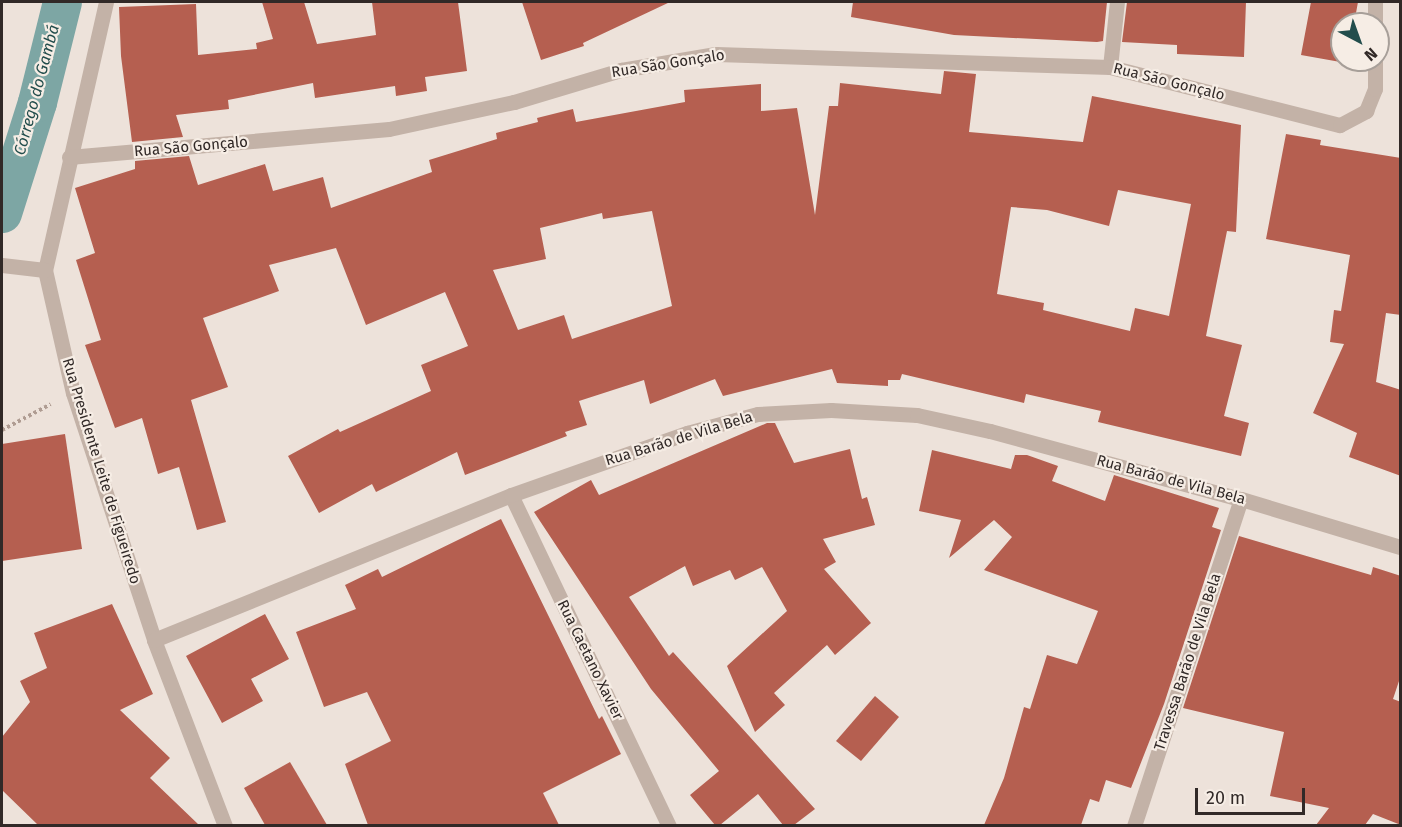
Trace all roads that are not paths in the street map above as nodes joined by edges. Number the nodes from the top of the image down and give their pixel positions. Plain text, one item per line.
1 (106, 2) edge
2 (1118, 2) edge
3 (1110, 67) junction
4 (1375, 72) edge
5 (69, 157) junction
6 (2, 265) edge
7 (38, 270) junction
8 (511, 495) junction
9 (1241, 499) junction
10 (1401, 547) edge
11 (154, 640) junction
12 (225, 825) edge
13 (669, 825) edge
14 (1134, 825) edge

1 - 5 street, Rua Presidente Leite de Figueiredo
2 - 3 street
3 - 4 street, Rua São Gonçalo
3 - 5 street, Rua São Gonçalo
5 - 7 street, Rua Presidente Leite de Figueiredo
6 - 7 street
7 - 11 street, Rua Presidente Leite de Figueiredo
8 - 9 street, Rua Barão de Vila Bela
8 - 11 street, Rua Barão de Vila Bela
8 - 13 street, Rua Caetano Xavier
9 - 10 street, Rua Barão de Vila Bela
9 - 14 street, Travessa Barão de Vila Bela
11 - 12 street, Rua Presidente Leite de Figueiredo

